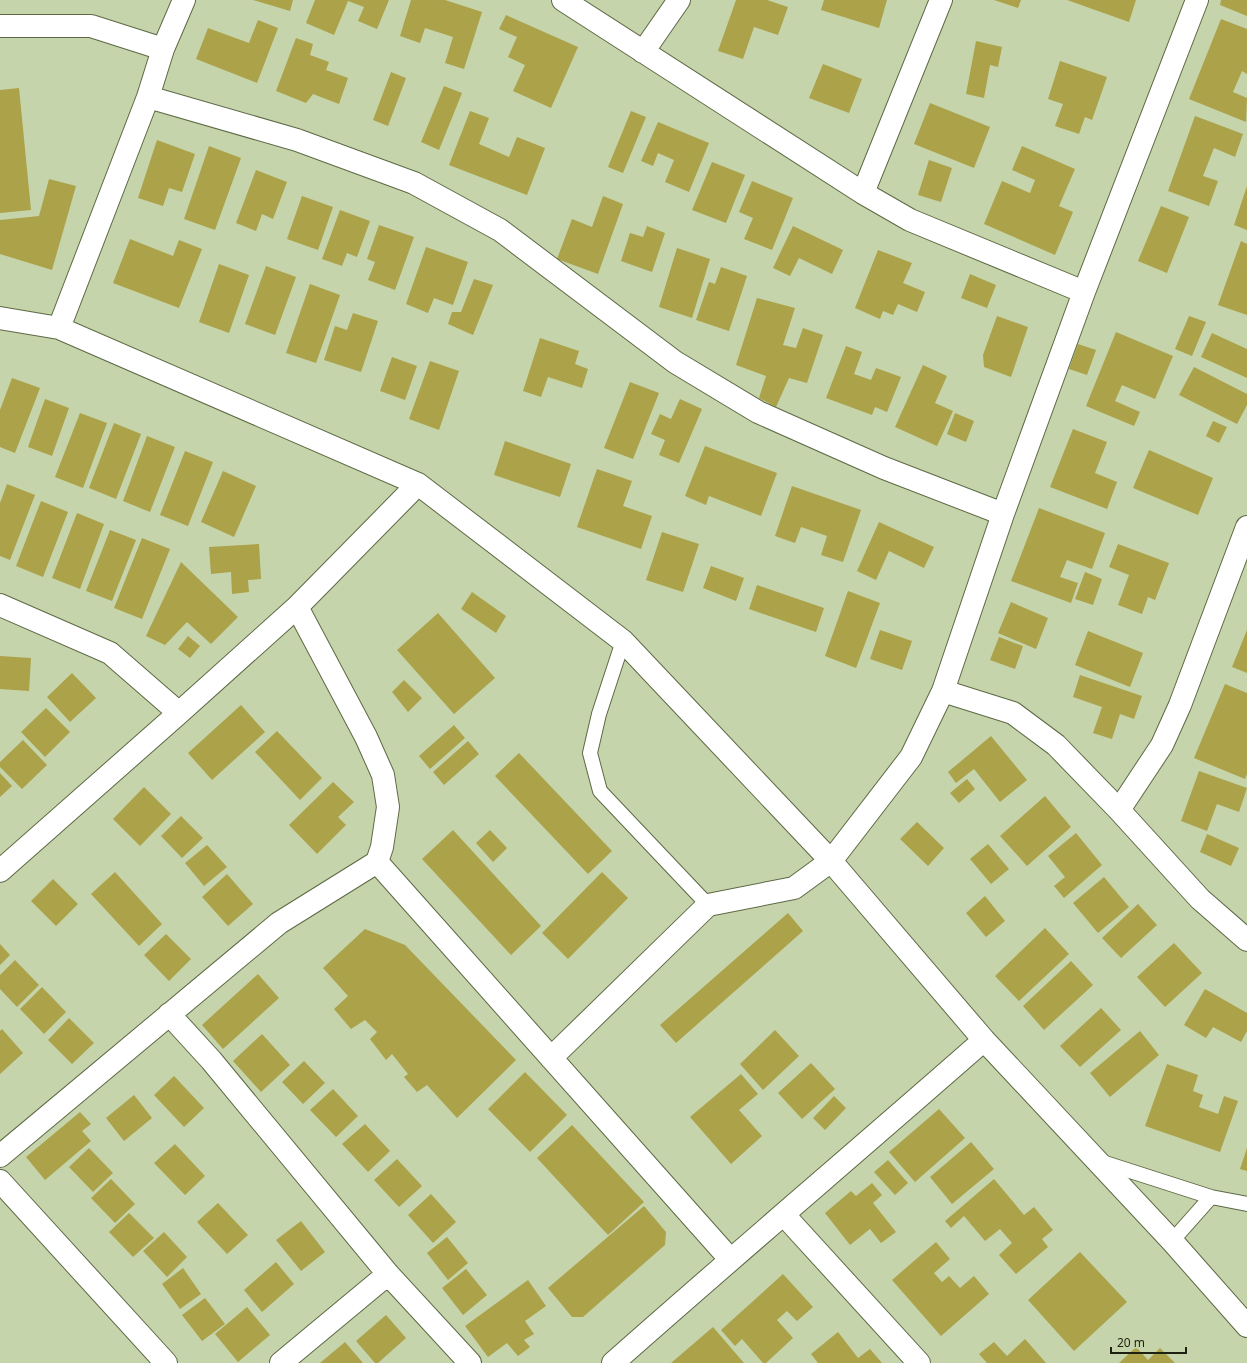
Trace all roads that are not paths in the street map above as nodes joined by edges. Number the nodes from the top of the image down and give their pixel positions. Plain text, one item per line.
1 (184, 0) edge
2 (563, 0) edge
3 (679, 0) edge
4 (941, 0) edge
5 (1197, 0) edge
6 (0, 26) edge
7 (163, 48) junction
8 (642, 52) junction
9 (148, 97) junction
10 (863, 193) junction
11 (1084, 292) junction
12 (0, 318) edge
13 (59, 328) junction
14 (418, 484) junction
15 (1003, 514) junction
16 (1247, 527) edge
17 (0, 605) edge
18 (297, 607) junction
19 (622, 642) junction
20 (944, 692) junction
21 (179, 714) junction
22 (1119, 810) junction
23 (831, 861) junction
24 (377, 862) junction
25 (0, 871) edge
26 (708, 905) junction
27 (1247, 940) edge
28 (169, 1014) junction
29 (984, 1040) junction
30 (551, 1058) junction
31 (0, 1156) edge
32 (1096, 1160) junction
33 (0, 1181) edge
34 (1211, 1197) junction
35 (1247, 1204) edge
36 (784, 1215) junction
37 (1172, 1241) junction
38 (730, 1259) junction
39 (388, 1274) junction
40 (1247, 1326) edge
41 (166, 1363) edge
42 (281, 1363) edge
43 (470, 1363) edge
44 (613, 1363) edge
45 (919, 1363) edge

1 - 7 street
2 - 8 street
3 - 8 street
4 - 10 street
5 - 11 street
6 - 7 street
7 - 9 street
8 - 10 street
9 - 13 street
9 - 15 street
10 - 11 street
11 - 15 street
12 - 13 street
13 - 14 street
14 - 18 street
14 - 19 street
15 - 20 street
16 - 22 street
17 - 21 street
18 - 21 street
18 - 24 street
19 - 23 street
19 - 26 lane
20 - 22 street
20 - 23 street
21 - 25 street
22 - 27 street
23 - 26 street
23 - 29 street
24 - 28 street
24 - 30 street
26 - 30 street
28 - 31 street
28 - 39 street
29 - 32 street
29 - 36 street
30 - 38 street
32 - 34 lane
32 - 37 street
33 - 41 street
34 - 35 lane
34 - 37 lane
36 - 38 street
36 - 45 street
37 - 40 street
38 - 44 street
39 - 42 street
39 - 43 street

